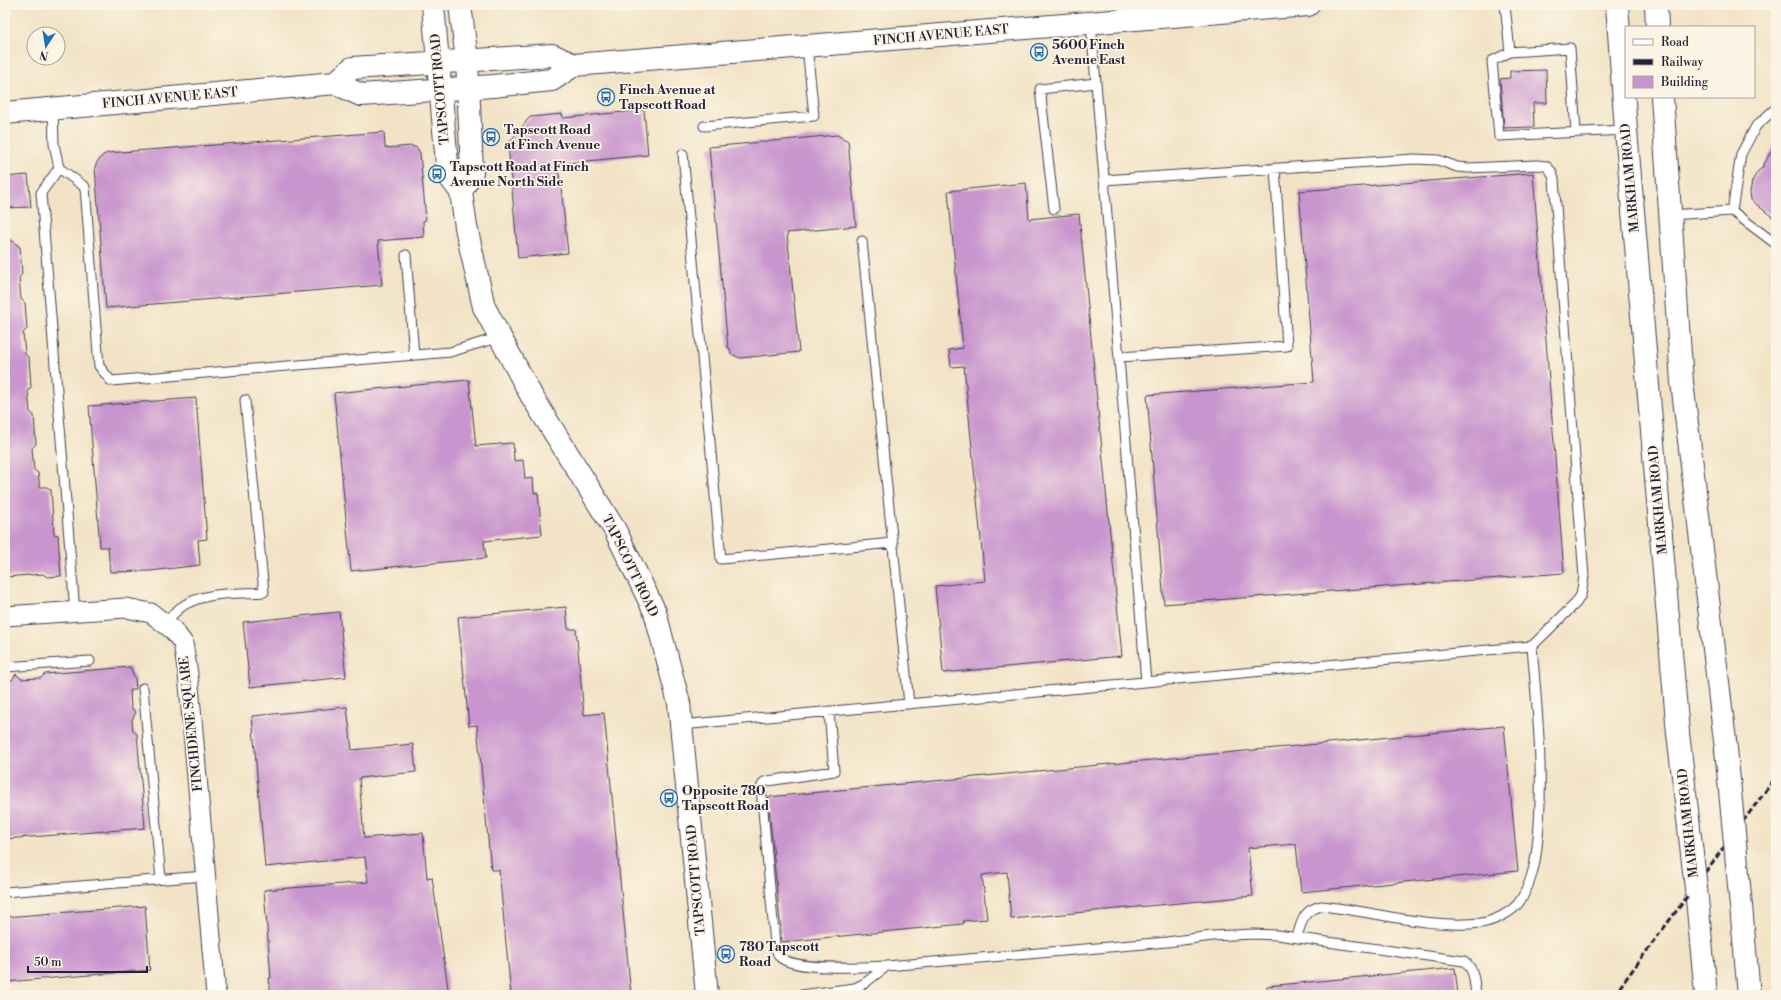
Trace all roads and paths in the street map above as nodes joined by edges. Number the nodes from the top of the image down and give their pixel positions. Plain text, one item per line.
1 (433, 5) edge
2 (460, 5) edge
3 (1308, 5) edge
4 (1505, 5) edge
5 (1617, 5) edge
6 (1656, 5) edge
7 (1091, 23) junction
8 (1657, 26) edge
9 (807, 46) junction
10 (1510, 52) junction
11 (467, 60) junction
12 (438, 62) junction
13 (574, 66) junction
14 (335, 83) junction
15 (1096, 83) junction
16 (468, 88) junction
17 (440, 89) junction
18 (1662, 98) edge
19 (1776, 108) edge
20 (53, 109) junction
21 (5, 113) edge
22 (704, 126) dead end
23 (1626, 130) junction
24 (1576, 132) junction
25 (683, 154) dead end
26 (59, 168) junction
27 (1275, 168) junction
28 (1104, 180) junction
29 (461, 192) junction
30 (1054, 209) dead end
31 (1732, 211) junction
32 (1670, 214) junction
33 (862, 241) dead end
34 (1776, 244) edge
35 (406, 255) dead end
36 (500, 338) junction
37 (414, 355) junction
38 (1119, 357) junction
39 (245, 400) dead end
40 (893, 544) junction
41 (75, 612) junction
42 (5, 616) edge
43 (165, 623) junction
44 (1532, 646) junction
45 (90, 661) dead end
46 (5, 667) edge
47 (1146, 682) junction
48 (142, 688) dead end
49 (909, 704) junction
50 (829, 711) junction
51 (681, 725) junction
52 (206, 876) junction
53 (161, 879) junction
54 (5, 892) edge
55 (1297, 937) junction
56 (886, 966) junction
57 (216, 995) edge
58 (707, 995) edge
59 (801, 995) edge
60 (1476, 995) edge
61 (1706, 995) edge
62 (1749, 995) edge

1 - 12 main road, TAPSCOTT ROAD
2 - 11 main road, TAPSCOTT ROAD
3 - 7 main road, FINCH AVENUE EAST
4 - 10 lane
5 - 23 main road, MARKHAM ROAD
6 - 8 main road
7 - 9 main road, FINCH AVENUE EAST
7 - 15 lane
9 - 13 main road, FINCH AVENUE EAST
9 - 22 lane
10 - 24 lane
10 - 24 lane
11 - 12 main road
11 - 13 main road
11 - 16 main road, TAPSCOTT ROAD
12 - 14 main road
12 - 17 main road, TAPSCOTT ROAD
13 - 16 main road, FINCH AVENUE EAST
14 - 17 main road, FINCH AVENUE EAST
14 - 20 main road, FINCH AVENUE EAST
15 - 28 lane
15 - 30 lane
16 - 17 main road, FINCH AVENUE EAST
16 - 29 main road, TAPSCOTT ROAD
17 - 29 main road, TAPSCOTT ROAD
18 - 32 main road
19 - 31 lane
20 - 21 main road, FINCH AVENUE EAST
20 - 26 lane
23 - 24 lane
23 - 61 main road, MARKHAM ROAD, bridge
25 - 40 lane
26 - 37 lane
26 - 41 lane
27 - 28 lane
27 - 38 lane
27 - 44 lane
28 - 38 lane
29 - 36 main road, TAPSCOTT ROAD
31 - 32 lane
31 - 34 lane
32 - 62 main road, bridge
33 - 40 lane
35 - 37 lane
36 - 37 lane
36 - 51 main road, TAPSCOTT ROAD
38 - 47 lane
39 - 43 lane
40 - 49 lane
41 - 42 street, FINCHDENE SQUARE
41 - 43 street, FINCHDENE SQUARE
43 - 52 street, FINCHDENE SQUARE
44 - 47 lane
44 - 55 lane
45 - 46 lane
47 - 49 lane
48 - 53 lane
49 - 50 lane
50 - 51 lane
50 - 56 lane
51 - 58 main road, TAPSCOTT ROAD
52 - 53 lane
52 - 57 street, FINCHDENE SQUARE
53 - 54 lane
55 - 56 lane
55 - 60 lane
56 - 59 lane

